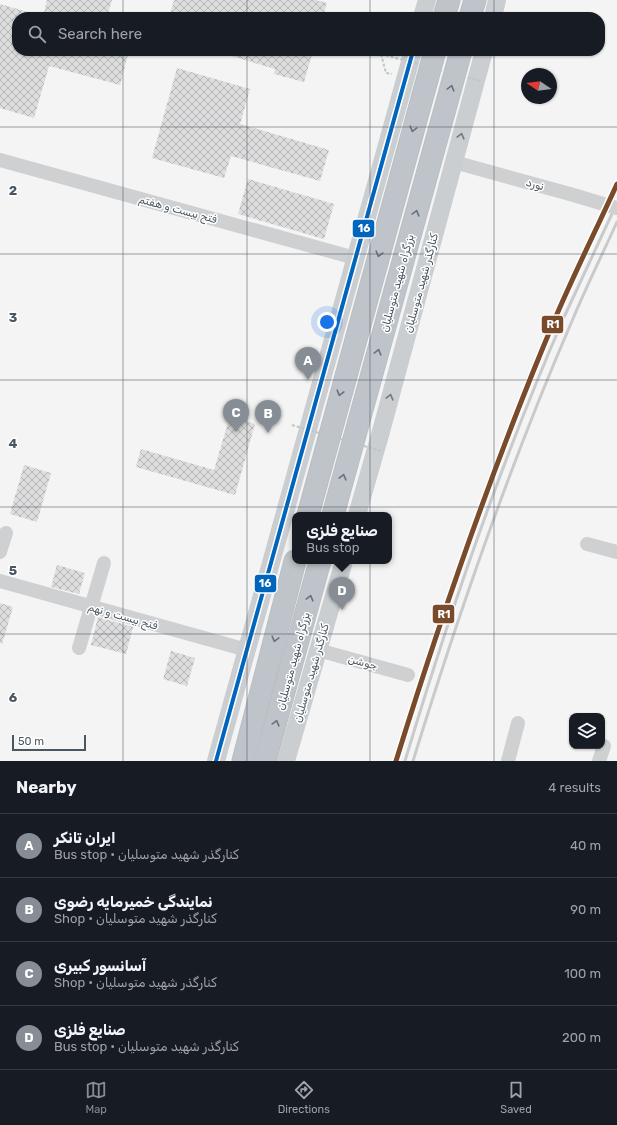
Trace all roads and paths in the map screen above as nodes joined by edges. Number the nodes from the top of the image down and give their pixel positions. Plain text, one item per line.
1 (427, 0) edge
2 (449, 0) edge
3 (475, 0) edge
4 (497, 0) edge
5 (423, 12) edge
6 (445, 12) edge
7 (471, 12) edge
8 (494, 12) edge
9 (382, 56) edge
10 (388, 56) edge
11 (412, 56) edge
12 (434, 56) edge
13 (460, 56) edge
14 (483, 56) edge
15 (386, 73) dead end
16 (481, 81) dead end
17 (0, 160) edge
18 (454, 162) junction
19 (617, 208) edge
20 (355, 258) junction
21 (292, 425) dead end
22 (381, 451) dead end
23 (309, 512) edge
24 (334, 512) edge
25 (358, 512) edge
26 (6, 533) dead end
27 (587, 544) dead end
28 (0, 552) edge
29 (617, 552) edge
30 (104, 564) dead end
31 (294, 564) edge
32 (319, 564) edge
33 (343, 564) edge
34 (0, 581) edge
35 (91, 606) junction
36 (79, 648) dead end
37 (247, 650) junction
38 (318, 650) junction
39 (408, 675) dead end
40 (518, 723) dead end
41 (603, 749) edge
42 (216, 761) edge
43 (242, 761) edge
44 (265, 761) edge
45 (286, 761) edge
46 (508, 761) edge
47 (599, 761) edge

1 - 5 main road
2 - 6 highway
3 - 7 highway
4 - 8 main road
9 - 15 path, bridge
10 - 16 path, bridge
11 - 20 main road
12 -> 23 highway
24 -> 13 highway, بزرگراه شهید متوسلیان
18 -> 14 main road, کنارگذر شهید متوسلیان
17 - 20 street, فتح بیست و هفتم
18 - 19 street, نورد, bridge
25 -> 18 main road, کنارگذر شهید متوسلیان
20 - 37 main road
21 - 22 path, bridge
26 - 28 street
27 - 29 street
30 - 35 street
31 -> 43 highway, بزرگراه شهید متوسلیان
44 -> 32 highway, بزرگراه شهید متوسلیان
33 - 38 main road, کنارگذر شهید متوسلیان
34 - 35 street, فتح بیست و نهم
35 - 36 street
35 - 37 street, فتح بیست و نهم
37 - 42 main road
38 - 39 street, جوشن
38 - 45 main road, کنارگذر شهید متوسلیان
40 - 46 street
41 - 47 street

